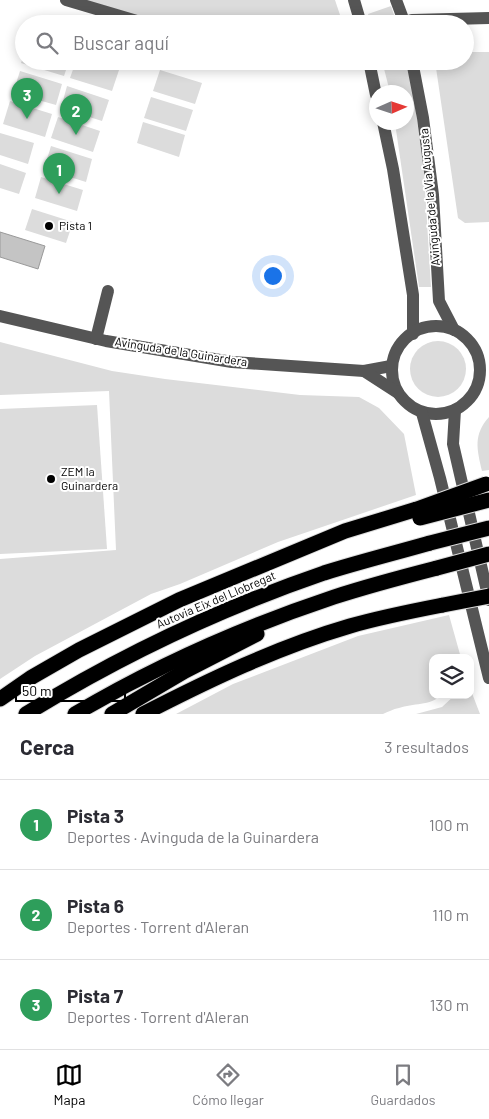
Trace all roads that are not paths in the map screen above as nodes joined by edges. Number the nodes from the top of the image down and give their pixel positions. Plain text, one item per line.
1 (66, 0) edge
2 (354, 0) edge
3 (396, 0) edge
4 (117, 15) edge
5 (358, 15) edge
6 (402, 15) edge
7 (474, 18) edge
8 (489, 18) edge
9 (371, 70) edge
10 (414, 70) edge
11 (374, 85) edge
12 (384, 130) edge
13 (108, 291) dead end
14 (0, 316) edge
15 (454, 330) junction
16 (413, 334) junction
17 (96, 338) junction
18 (392, 366) junction
19 (364, 371) junction
20 (398, 393) junction
21 (454, 410) junction
22 (422, 413) junction
23 (488, 484) edge
24 (489, 500) edge
25 (419, 513) junction
26 (489, 528) edge
27 (489, 554) edge
28 (489, 598) edge
29 (315, 604) junction
30 (489, 678) edge
31 (0, 699) edge
32 (115, 712) edge
33 (26, 714) edge
34 (75, 714) edge
35 (143, 714) edge

1 - 4 street
2 - 5 street
3 - 6 street
7 - 8 street
9 - 11 street
10 - 15 street, Avinguda de la Via Augusta
12 - 16 street
13 - 17 street
14 - 17 street, Avinguda de la Guinardera
15 - 16 street
15 - 21 street
16 - 18 street
17 - 19 street, Avinguda de la Guinardera
18 - 19 street, Avinguda de la Guinardera
18 - 20 street
19 - 20 street, Avinguda de la Guinardera
20 - 22 street
21 - 22 street
21 - 28 street
22 - 30 street
23 - 25 highway, bridge
24 - 25 highway, bridge
25 - 31 highway
26 - 33 highway, Autovia Eix del Llobregat, bridge
27 - 29 highway, bridge
28 - 35 highway, bridge
29 - 32 highway
29 - 34 highway

